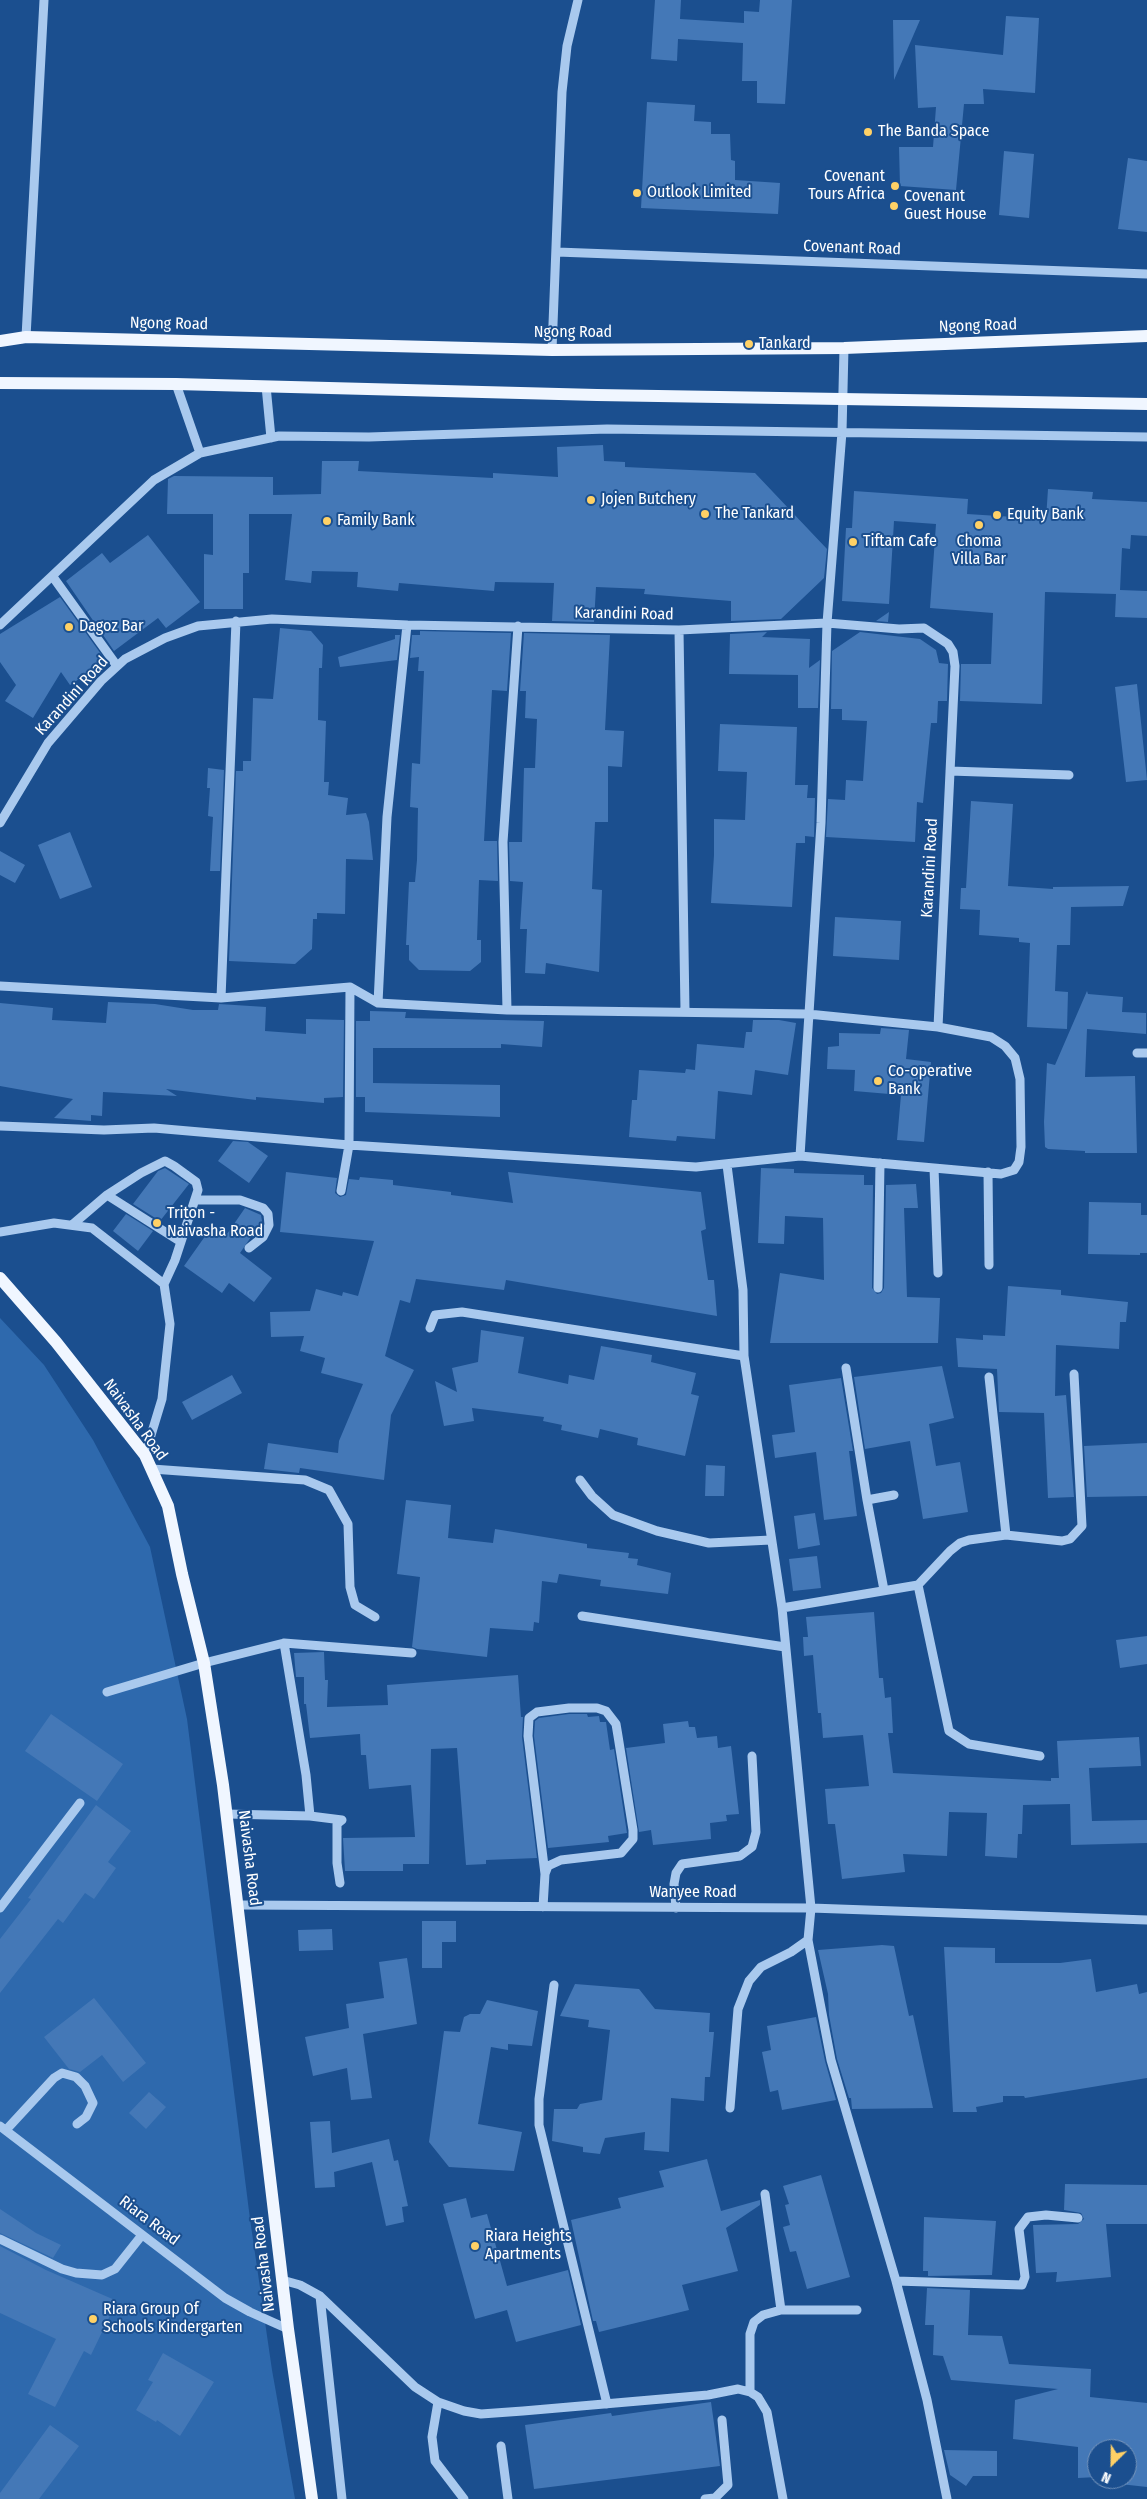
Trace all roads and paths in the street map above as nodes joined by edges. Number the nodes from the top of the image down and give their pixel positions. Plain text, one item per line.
1 (44, 0) edge
2 (578, 0) edge
3 (557, 252) junction
4 (1147, 274) edge
5 (1147, 336) edge
6 (26, 337) junction
7 (0, 341) edge
8 (844, 348) junction
9 (552, 350) junction
10 (0, 383) edge
11 (176, 384) junction
12 (266, 386) junction
13 (841, 399) junction
14 (1147, 404) edge
15 (842, 432) junction
16 (1147, 437) edge
17 (271, 438) junction
18 (200, 452) junction
19 (53, 577) junction
20 (236, 621) junction
21 (827, 622) junction
22 (407, 624) junction
23 (0, 625) edge
24 (518, 626) junction
25 (679, 630) junction
26 (118, 666) junction
27 (950, 771) junction
28 (1069, 775) dead end
29 (0, 823) edge
30 (0, 986) edge
31 (350, 987) junction
32 (221, 998) junction
33 (378, 1003) junction
34 (507, 1010) junction
35 (685, 1011) junction
36 (808, 1014) junction
37 (938, 1027) junction
38 (1137, 1053) dead end
39 (1147, 1053) edge
40 (0, 1126) edge
41 (349, 1145) junction
42 (800, 1156) junction
43 (880, 1163) junction
44 (728, 1165) junction
45 (934, 1168) junction
46 (988, 1172) junction
47 (341, 1191) dead end
48 (107, 1195) junction
49 (196, 1200) junction
50 (72, 1225) junction
51 (0, 1232) edge
52 (181, 1242) junction
53 (248, 1248) dead end
54 (989, 1265) dead end
55 (938, 1273) dead end
56 (0, 1278) edge
57 (164, 1284) junction
58 (878, 1288) dead end
59 (430, 1328) dead end
60 (744, 1356) junction
61 (846, 1368) dead end
62 (1074, 1374) dead end
63 (989, 1378) dead end
64 (145, 1455) junction
65 (152, 1469) junction
66 (580, 1480) dead end
67 (894, 1495) dead end
68 (867, 1500) junction
69 (1006, 1535) junction
70 (771, 1540) junction
71 (918, 1585) junction
72 (884, 1590) junction
73 (782, 1608) junction
74 (582, 1616) dead end
75 (375, 1617) dead end
76 (284, 1643) junction
77 (785, 1647) junction
78 (412, 1653) dead end
79 (204, 1663) junction
80 (107, 1692) dead end
81 (752, 1756) dead end
82 (1040, 1756) dead end
83 (80, 1803) dead end
84 (227, 1814) junction
85 (310, 1816) junction
86 (545, 1874) junction
87 (340, 1882) dead end
88 (238, 1905) junction
89 (543, 1907) junction
90 (0, 1908) edge
91 (676, 1908) junction
92 (811, 1908) junction
93 (1147, 1920) edge
94 (808, 1940) junction
95 (554, 1985) dead end
96 (730, 2108) dead end
97 (77, 2124) dead end
98 (3, 2128) edge
99 (765, 2194) dead end
100 (1078, 2218) dead end
101 (142, 2234) junction
102 (0, 2239) edge
103 (282, 2280) junction
104 (896, 2281) junction
105 (320, 2296) junction
106 (781, 2310) junction
107 (857, 2310) dead end
108 (288, 2329) junction
109 (750, 2392) junction
110 (438, 2402) junction
111 (607, 2404) junction
112 (722, 2420) dead end
113 (501, 2446) dead end
114 (312, 2499) edge
115 (342, 2499) edge
116 (464, 2499) edge
117 (508, 2499) edge
118 (705, 2499) edge
119 (783, 2499) edge
120 (947, 2499) edge

1 - 6 street
2 - 3 street
3 - 4 street, Covenant Road
3 - 9 street
5 - 8 main road, Ngong Road
6 - 7 main road, Ngong Road
6 - 9 main road, Ngong Road
8 - 9 main road, Ngong Road
8 - 13 street
10 - 11 main road
11 - 12 main road
11 - 18 street
12 - 13 main road
12 - 17 street
13 - 14 main road
13 - 15 street
15 - 16 street
15 - 17 street
15 - 21 street
17 - 18 street
18 - 19 street
19 - 23 street
19 - 26 street
20 - 22 street, Karandini Road
20 - 26 street, Karandini Road
20 - 32 street
21 - 25 street, Karandini Road
21 - 27 street, Karandini Road
21 - 36 street
22 - 24 street, Karandini Road
22 - 33 street
24 - 25 street, Karandini Road
24 - 34 street
25 - 35 street
26 - 29 street, Karandini Road
27 - 28 street
27 - 37 street, Karandini Road
30 - 32 street
31 - 32 street
31 - 33 street
31 - 41 street
33 - 34 street
34 - 35 street
35 - 36 street
36 - 37 street
36 - 42 street
37 - 46 street
38 - 39 street
40 - 41 street
41 - 44 street
41 - 47 street
42 - 43 street
42 - 44 street
43 - 45 street
43 - 58 street
44 - 60 street
45 - 46 street
45 - 55 street
46 - 54 street
48 - 49 street
48 - 50 street
48 - 52 street
49 - 52 street
49 - 53 street
50 - 51 street
50 - 57 street
52 - 57 street
56 - 64 main road, Naivasha Road
57 - 64 street
59 - 60 street
60 - 70 street
61 - 68 street
62 - 69 street
63 - 69 street
64 - 65 main road, Naivasha Road
65 - 75 street
65 - 79 main road, Naivasha Road
66 - 70 street
67 - 68 street
68 - 72 street
69 - 71 street
70 - 73 street
71 - 72 street
71 - 82 street
72 - 73 street
73 - 77 street
74 - 77 street
76 - 78 street
76 - 79 street
76 - 85 street
77 - 92 street
79 - 80 street
79 - 84 main road, Naivasha Road
81 - 91 street
83 - 90 street
84 - 85 street
84 - 88 main road, Naivasha Road
85 - 87 street
86 - 86 street
86 - 89 street
88 - 89 street, Wanyee Road
88 - 103 main road, Naivasha Road
89 - 91 street, Wanyee Road
91 - 92 street, Wanyee Road
92 - 93 street, Wanyee Road
92 - 94 street
94 - 96 street
94 - 104 street
95 - 111 street
97 - 98 street
98 - 101 street, Riara Road
99 - 106 street
100 - 104 street
101 - 102 street
101 - 108 street, Riara Road
103 - 105 street
103 - 108 main road, Naivasha Road
104 - 120 street
105 - 110 street
105 - 115 street
106 - 107 street
106 - 109 street
108 - 114 main road, Naivasha Road
109 - 111 street
109 - 119 street
110 - 111 street
110 - 116 street
112 - 118 street
113 - 117 street

